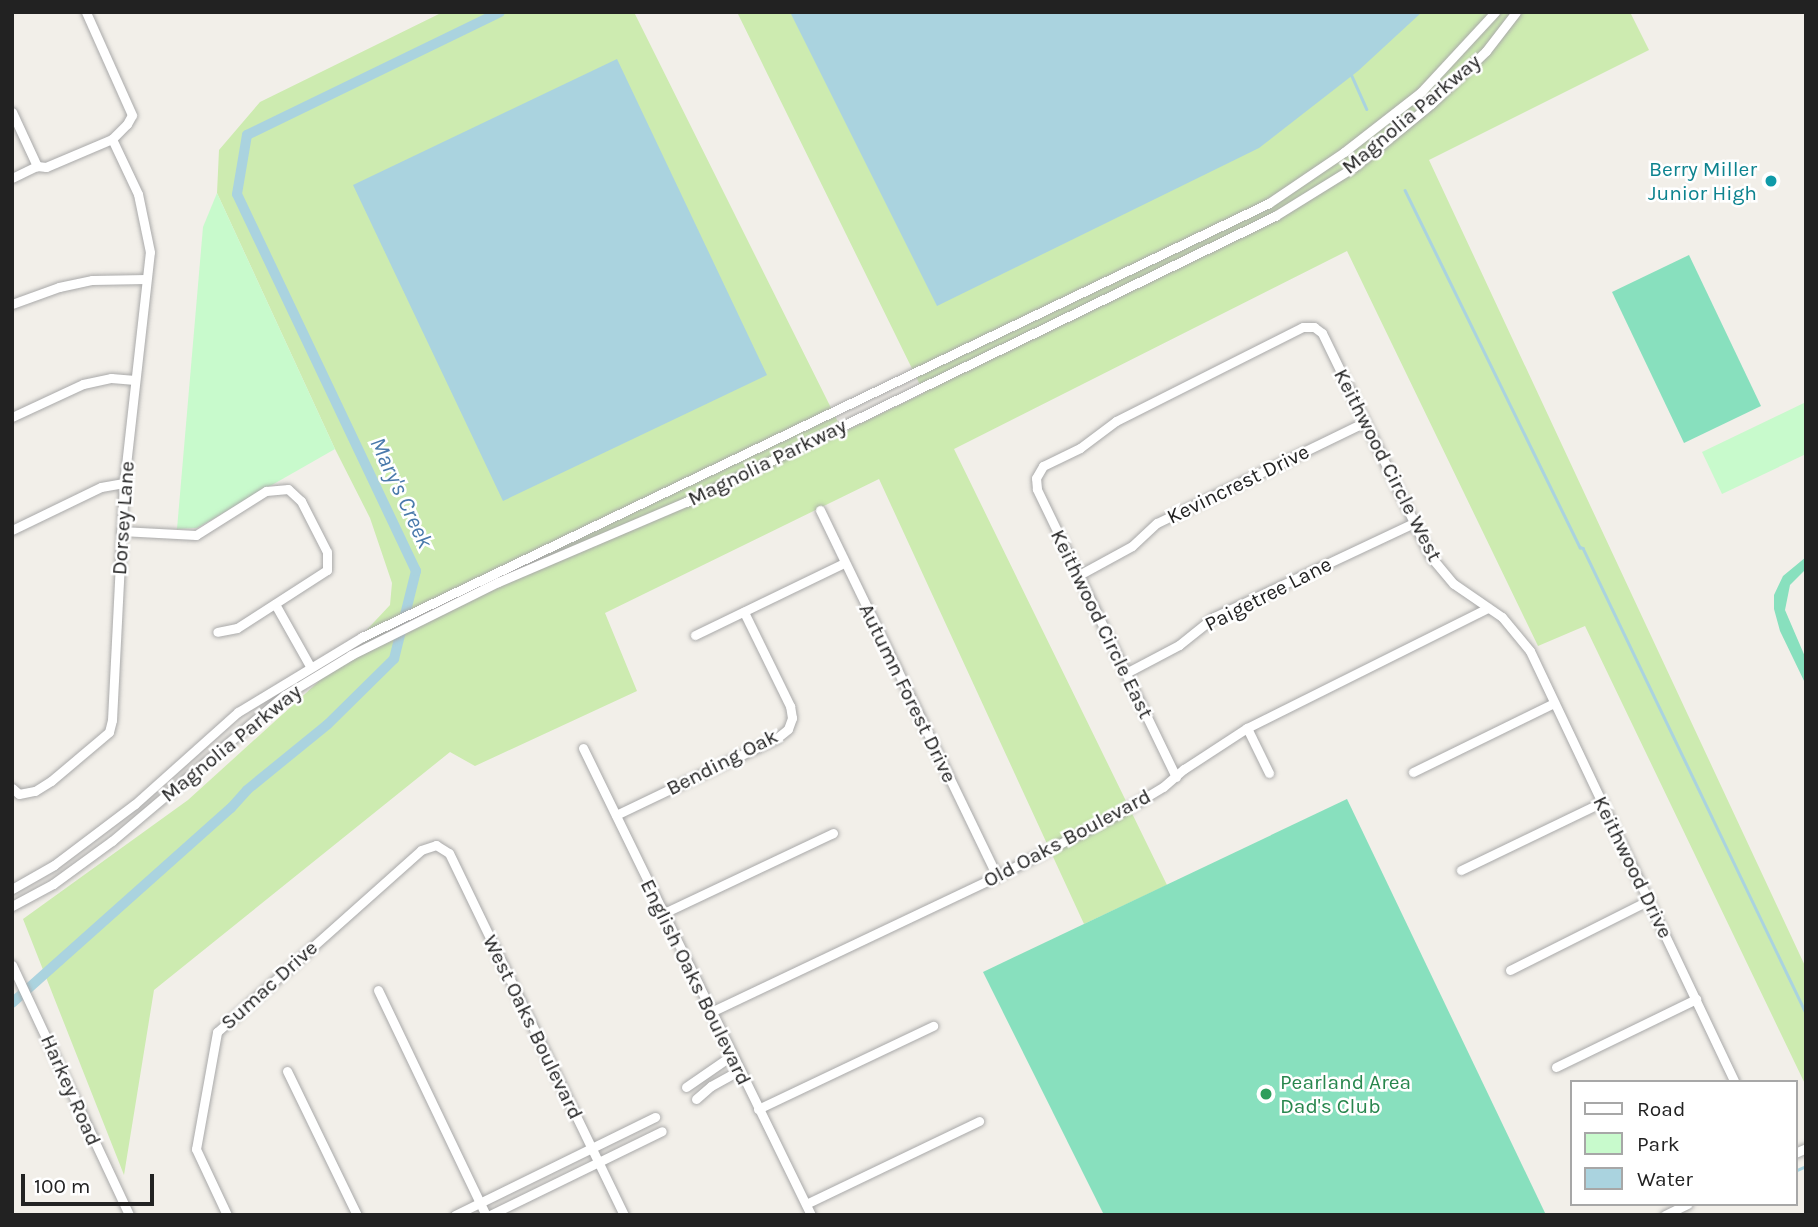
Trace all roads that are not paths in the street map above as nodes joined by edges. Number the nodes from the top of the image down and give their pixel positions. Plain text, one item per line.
1 (86, 12) edge
2 (1495, 12) edge
3 (1516, 12) edge
4 (1438, 75) junction
5 (1448, 87) junction
6 (12, 112) edge
7 (112, 139) junction
8 (37, 166) junction
9 (12, 178) edge
10 (1283, 194) junction
11 (1291, 206) junction
12 (146, 278) junction
13 (12, 304) edge
14 (933, 362) junction
15 (940, 378) junction
16 (135, 380) junction
17 (12, 417) edge
18 (1365, 422) junction
19 (782, 433) junction
20 (790, 451) junction
21 (1039, 470) joint
22 (124, 483) junction
23 (820, 510) dead end
24 (1414, 523) junction
25 (12, 530) edge
26 (121, 531) junction
27 (844, 563) junction
28 (1079, 575) junction
29 (275, 604) junction
30 (1488, 608) junction
31 (744, 612) junction
32 (217, 632) dead end
33 (695, 635) dead end
34 (1530, 651) joint
35 (310, 666) junction
36 (1126, 673) junction
37 (1554, 703) junction
38 (1247, 728) junction
39 (583, 748) dead end
40 (1413, 772) dead end
41 (1269, 773) dead end
42 (1176, 777) junction
43 (15, 791) edge
44 (1602, 802) junction
45 (616, 815) junction
46 (833, 833) dead end
47 (436, 845) joint
48 (1461, 870) dead end
49 (997, 876) junction
50 (12, 889) edge
51 (1649, 900) junction
52 (12, 906) edge
53 (664, 913) junction
54 (12, 965) edge
55 (1510, 970) dead end
56 (378, 990) dead end
57 (1696, 999) junction
58 (711, 1012) junction
59 (933, 1026) dead end
60 (732, 1056) junction
61 (1556, 1067) dead end
62 (738, 1070) junction
63 (287, 1071) dead end
64 (1734, 1080) edge
65 (686, 1087) dead end
66 (696, 1099) dead end
67 (758, 1109) junction
68 (655, 1117) dead end
69 (979, 1121) dead end
70 (662, 1131) dead end
71 (592, 1148) junction
72 (599, 1164) junction
73 (480, 1202) junction
74 (806, 1204) junction
75 (1684, 1206) edge
76 (129, 1215) edge
77 (227, 1215) edge
78 (357, 1215) edge
79 (455, 1215) edge
80 (488, 1215) edge
81 (624, 1215) edge
82 (811, 1215) edge
83 (1665, 1215) edge

1 - 7 street
2 - 4 street, Magnolia Parkway
3 - 5 street, Magnolia Parkway
4 - 5 street
4 - 10 street, Magnolia Parkway
5 - 11 street, Magnolia Parkway
6 - 8 street
7 - 8 street
7 - 12 street, Dorsey Lane
8 - 9 street
10 - 11 street
10 - 14 street, Magnolia Parkway
11 - 15 street, Magnolia Parkway
12 - 13 street
12 - 16 street, Dorsey Lane
14 - 15 street
14 - 19 street, Magnolia Parkway
15 - 20 street, Magnolia Parkway
16 - 17 street
16 - 22 street, Dorsey Lane
18 - 21 street, Keithwood Circle West
18 - 24 street, Keithwood Circle West
18 - 28 street, Kevincrest Drive
19 - 20 street
19 - 35 street, Magnolia Parkway
20 - 52 street, Magnolia Parkway
21 - 28 street, Keithwood Circle East
22 - 25 street
22 - 26 street, Dorsey Lane
23 - 27 street, Autumn Forest Drive
24 - 30 street, Keithwood Circle West
24 - 36 street, Paigetree Lane
26 - 29 street
26 - 43 street, Dorsey Lane
27 - 31 street
27 - 49 street, Autumn Forest Drive
28 - 36 street, Keithwood Circle East
29 - 32 street
29 - 35 street
30 - 34 street, Keithwood Circle West
30 - 38 street, Old Oaks Boulevard
31 - 33 street
31 - 45 street, Bending Oak
34 - 37 street, Keithwood Drive
35 - 50 street, Magnolia Parkway
36 - 42 street, Keithwood Circle East
37 - 40 street
37 - 44 street, Keithwood Drive
38 - 41 street
38 - 42 street, Old Oaks Boulevard
39 - 45 street, English Oaks Boulevard
42 - 49 street, Old Oaks Boulevard
44 - 48 street
44 - 51 street, Keithwood Drive
45 - 53 street, English Oaks Boulevard
46 - 53 street
47 - 71 street, West Oaks Boulevard
47 - 77 street, Sumac Drive
49 - 58 street, Old Oaks Boulevard
51 - 55 street
51 - 57 street, Keithwood Drive
53 - 58 street, English Oaks Boulevard
54 - 76 street, Harkey Road
56 - 73 street
57 - 61 street
57 - 64 street, Keithwood Drive
58 - 60 street, English Oaks Boulevard
59 - 67 street
60 - 62 street, English Oaks Boulevard
60 - 65 street
62 - 66 street
62 - 67 street, English Oaks Boulevard
63 - 78 street
67 - 74 street, English Oaks Boulevard
68 - 71 street
69 - 74 street
70 - 72 street
71 - 72 street, West Oaks Boulevard
71 - 73 street
72 - 80 street
72 - 81 street, West Oaks Boulevard
73 - 79 street
73 - 80 street
74 - 82 street, English Oaks Boulevard
75 - 83 street

